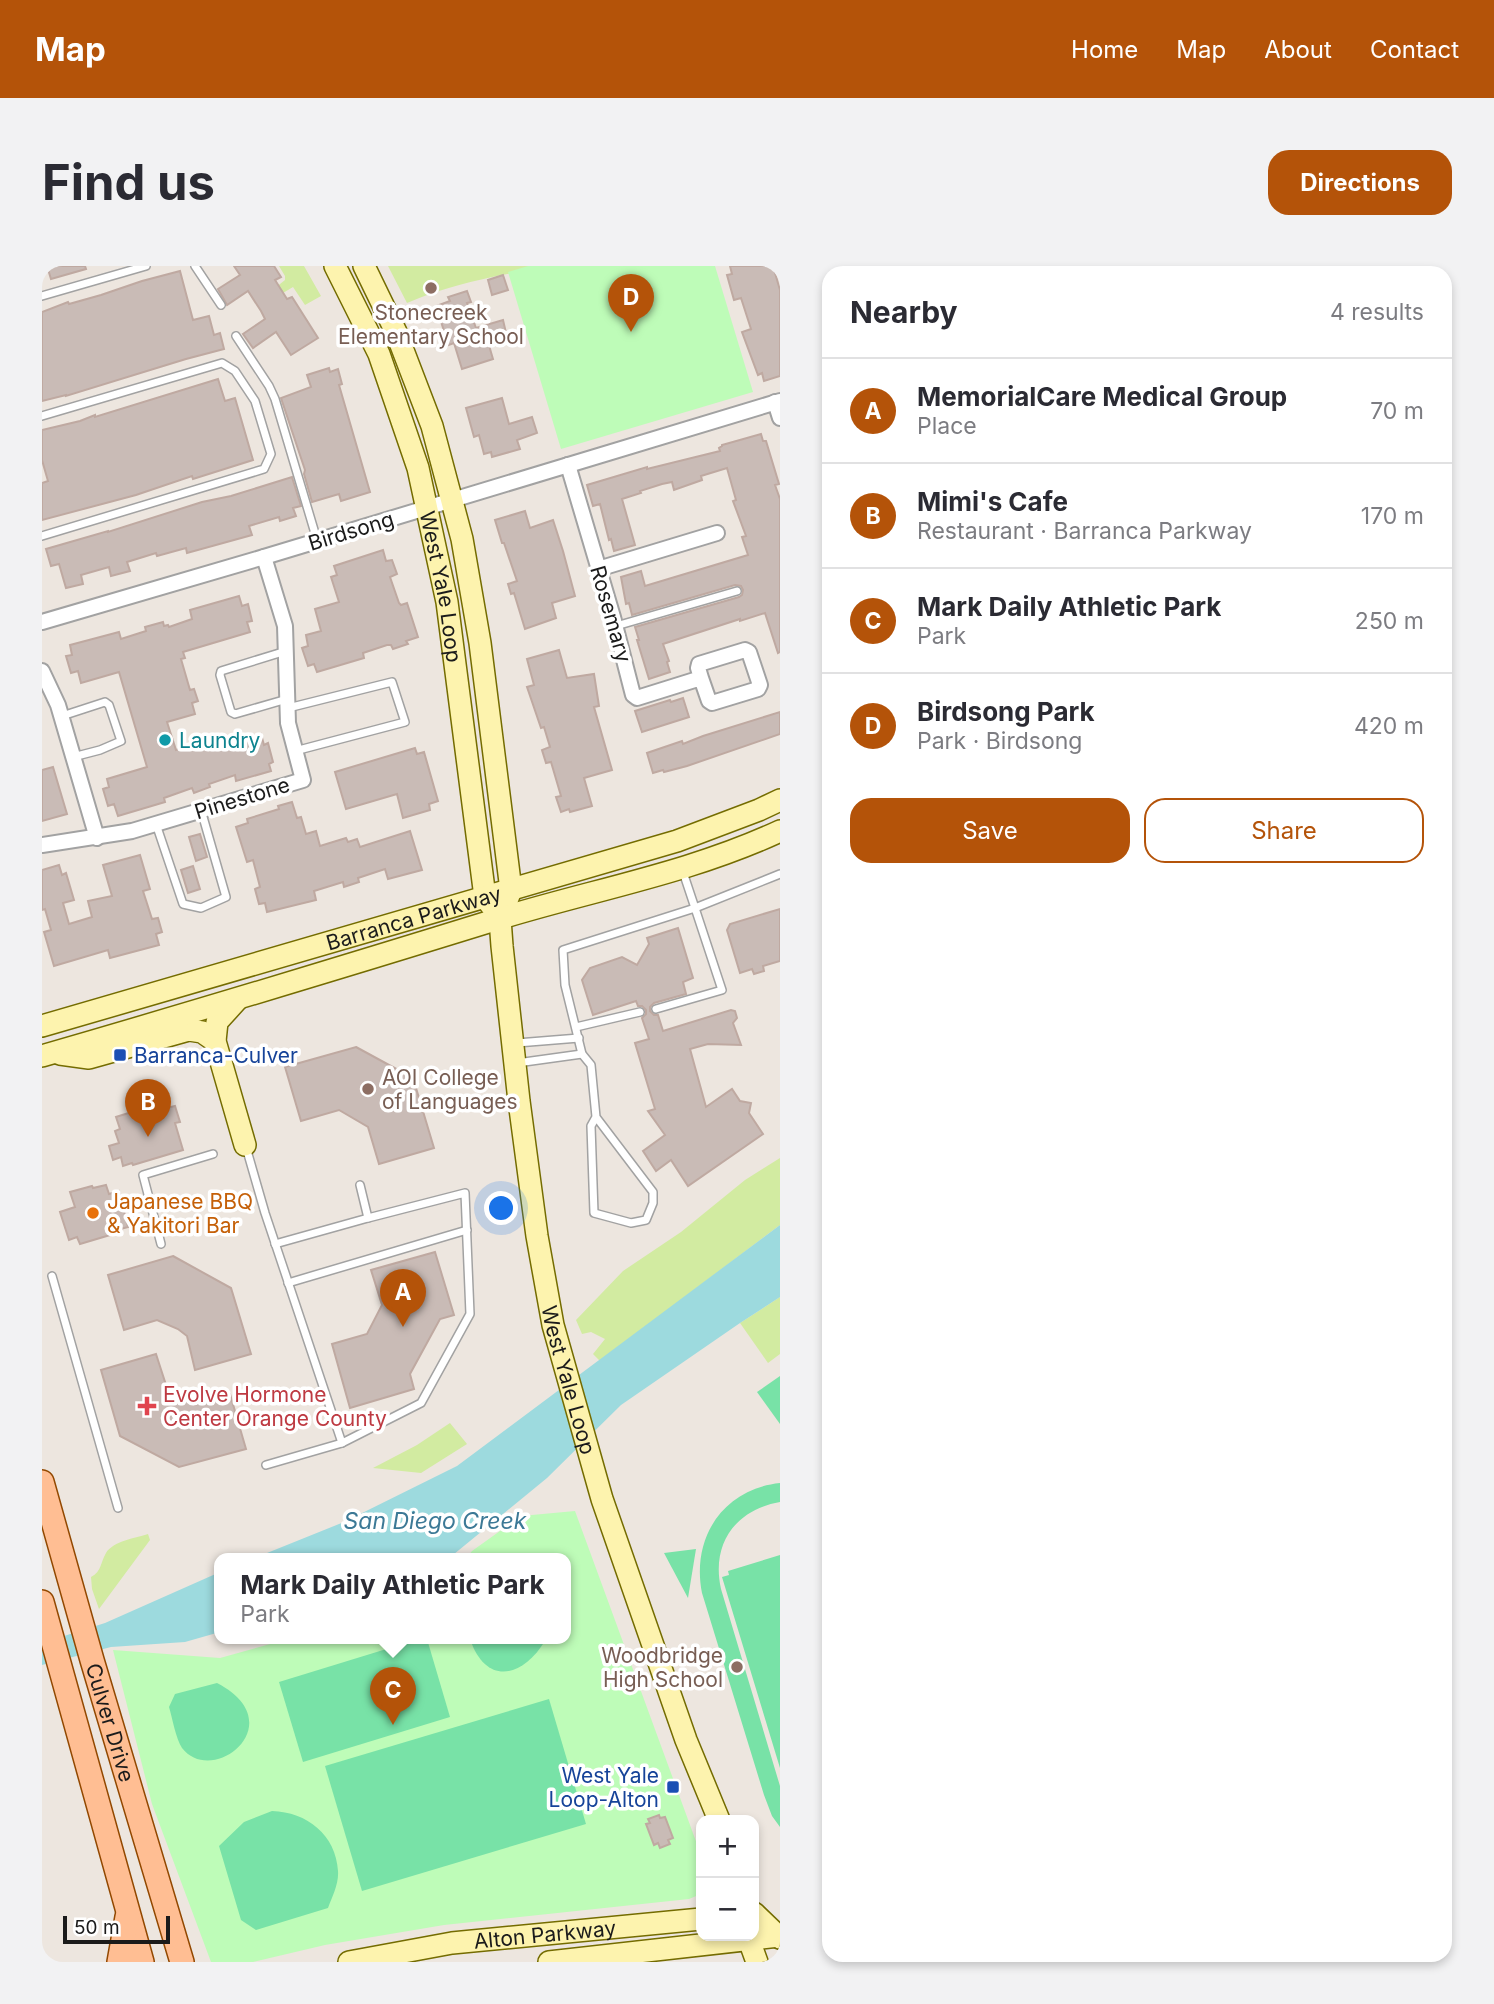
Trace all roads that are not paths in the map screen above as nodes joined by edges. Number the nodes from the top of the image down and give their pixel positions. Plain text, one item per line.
1 (146, 266) edge
2 (195, 266) edge
3 (335, 266) edge
4 (364, 266) edge
5 (42, 296) edge
6 (221, 305) dead end
7 (236, 336) dead end
8 (778, 401) edge
9 (42, 416) edge
10 (780, 418) edge
11 (568, 465) junction
12 (453, 500) junction
13 (427, 508) junction
14 (716, 533) dead end
15 (42, 536) edge
16 (317, 541) junction
17 (264, 557) junction
18 (598, 569) junction
19 (737, 591) dead end
20 (42, 622) edge
21 (615, 626) junction
22 (286, 652) junction
23 (42, 671) edge
24 (701, 678) junction
25 (287, 704) junction
26 (62, 716) junction
27 (295, 751) junction
28 (74, 757) junction
29 (780, 800) edge
30 (201, 810) junction
31 (156, 823) junction
32 (780, 831) edge
33 (97, 838) junction
34 (42, 845) edge
35 (682, 869) junction
36 (780, 874) edge
37 (511, 890) junction
38 (485, 897) junction
39 (695, 908) junction
40 (500, 919) junction
41 (239, 998) junction
42 (656, 1009) dead end
43 (640, 1012) dead end
44 (42, 1026) edge
45 (576, 1027) junction
46 (579, 1038) junction
47 (215, 1041) junction
48 (515, 1053) junction
49 (47, 1054) edge
50 (582, 1054) junction
51 (596, 1117) junction
52 (245, 1145) joint
53 (213, 1154) dead end
54 (360, 1185) dead end
55 (368, 1218) junction
56 (467, 1230) junction
57 (161, 1244) dead end
58 (275, 1244) junction
59 (52, 1276) dead end
60 (288, 1283) junction
61 (342, 1443) junction
62 (266, 1465) dead end
63 (42, 1482) edge
64 (118, 1508) dead end
65 (42, 1539) edge
66 (69, 1577) junction
67 (42, 1602) edge
68 (717, 1815) edge
69 (780, 1910) edge
70 (759, 1912) edge
71 (128, 1913) junction
72 (759, 1918) edge
73 (696, 1919) edge
74 (780, 1937) edge
75 (759, 1938) edge
76 (725, 1941) edge
77 (751, 1941) edge
78 (119, 1962) edge
79 (142, 1962) edge
80 (182, 1962) edge
81 (349, 1962) edge
82 (549, 1962) edge
83 (757, 1962) edge

1 - 5 lane
2 - 6 lane
3 - 13 main road, West Yale Loop
4 - 12 main road, West Yale Loop
7 - 16 lane
8 - 10 street
8 - 11 street, Birdsong
9 - 15 lane
11 - 12 street, Birdsong
11 - 18 street, Rosemary
12 - 13 street, Birdsong
12 - 37 main road, West Yale Loop
13 - 16 street, Birdsong
13 - 38 main road, West Yale Loop
14 - 18 street
16 - 17 street, Birdsong
17 - 20 street, Birdsong
17 - 22 street, Pinestone
18 - 21 street, Rosemary
19 - 21 lane
21 - 24 street, Rosemary
22 - 25 street, Pinestone
22 - 25 lane
23 - 26 street
24 - 24 street
25 - 27 street, Pinestone
25 - 27 lane
26 - 28 street
26 - 28 lane
27 - 30 street, Pinestone
28 - 33 street
29 - 37 main road, Barranca Parkway
30 - 31 street, Pinestone
30 - 31 lane
31 - 33 street, Pinestone
32 - 35 main road, Barranca Parkway
33 - 34 street, Pinestone
35 - 39 lane
35 - 40 main road, Barranca Parkway
36 - 39 lane
37 - 38 main road, Barranca Parkway
37 - 40 main road, West Yale Loop
38 - 40 main road, West Yale Loop
38 - 44 main road, Barranca Parkway
39 - 42 lane
39 - 45 lane
40 - 41 main road, Barranca Parkway
40 - 48 main road, West Yale Loop
41 - 47 main road
41 - 49 main road, Barranca Parkway
43 - 45 lane
45 - 46 lane
46 - 48 lane
46 - 50 lane
47 - 49 main road
47 - 52 main road
48 - 50 lane
48 - 68 main road, West Yale Loop
50 - 51 lane
51 - 51 lane
52 - 58 lane
53 - 57 lane
54 - 55 lane
55 - 56 lane
55 - 58 lane
56 - 60 lane
56 - 61 lane
58 - 60 lane
59 - 64 lane
60 - 61 lane
61 - 62 lane
63 - 66 main road, Culver Drive
65 - 66 main road
66 - 80 main road, Culver Drive
67 - 71 main road, Culver Drive
69 - 70 main road
71 - 78 main road
71 - 79 main road, Culver Drive
72 - 74 main road
73 - 81 main road, Alton Parkway
74 - 75 main road, Alton Parkway
76 - 82 main road, Alton Parkway
77 - 83 main road

